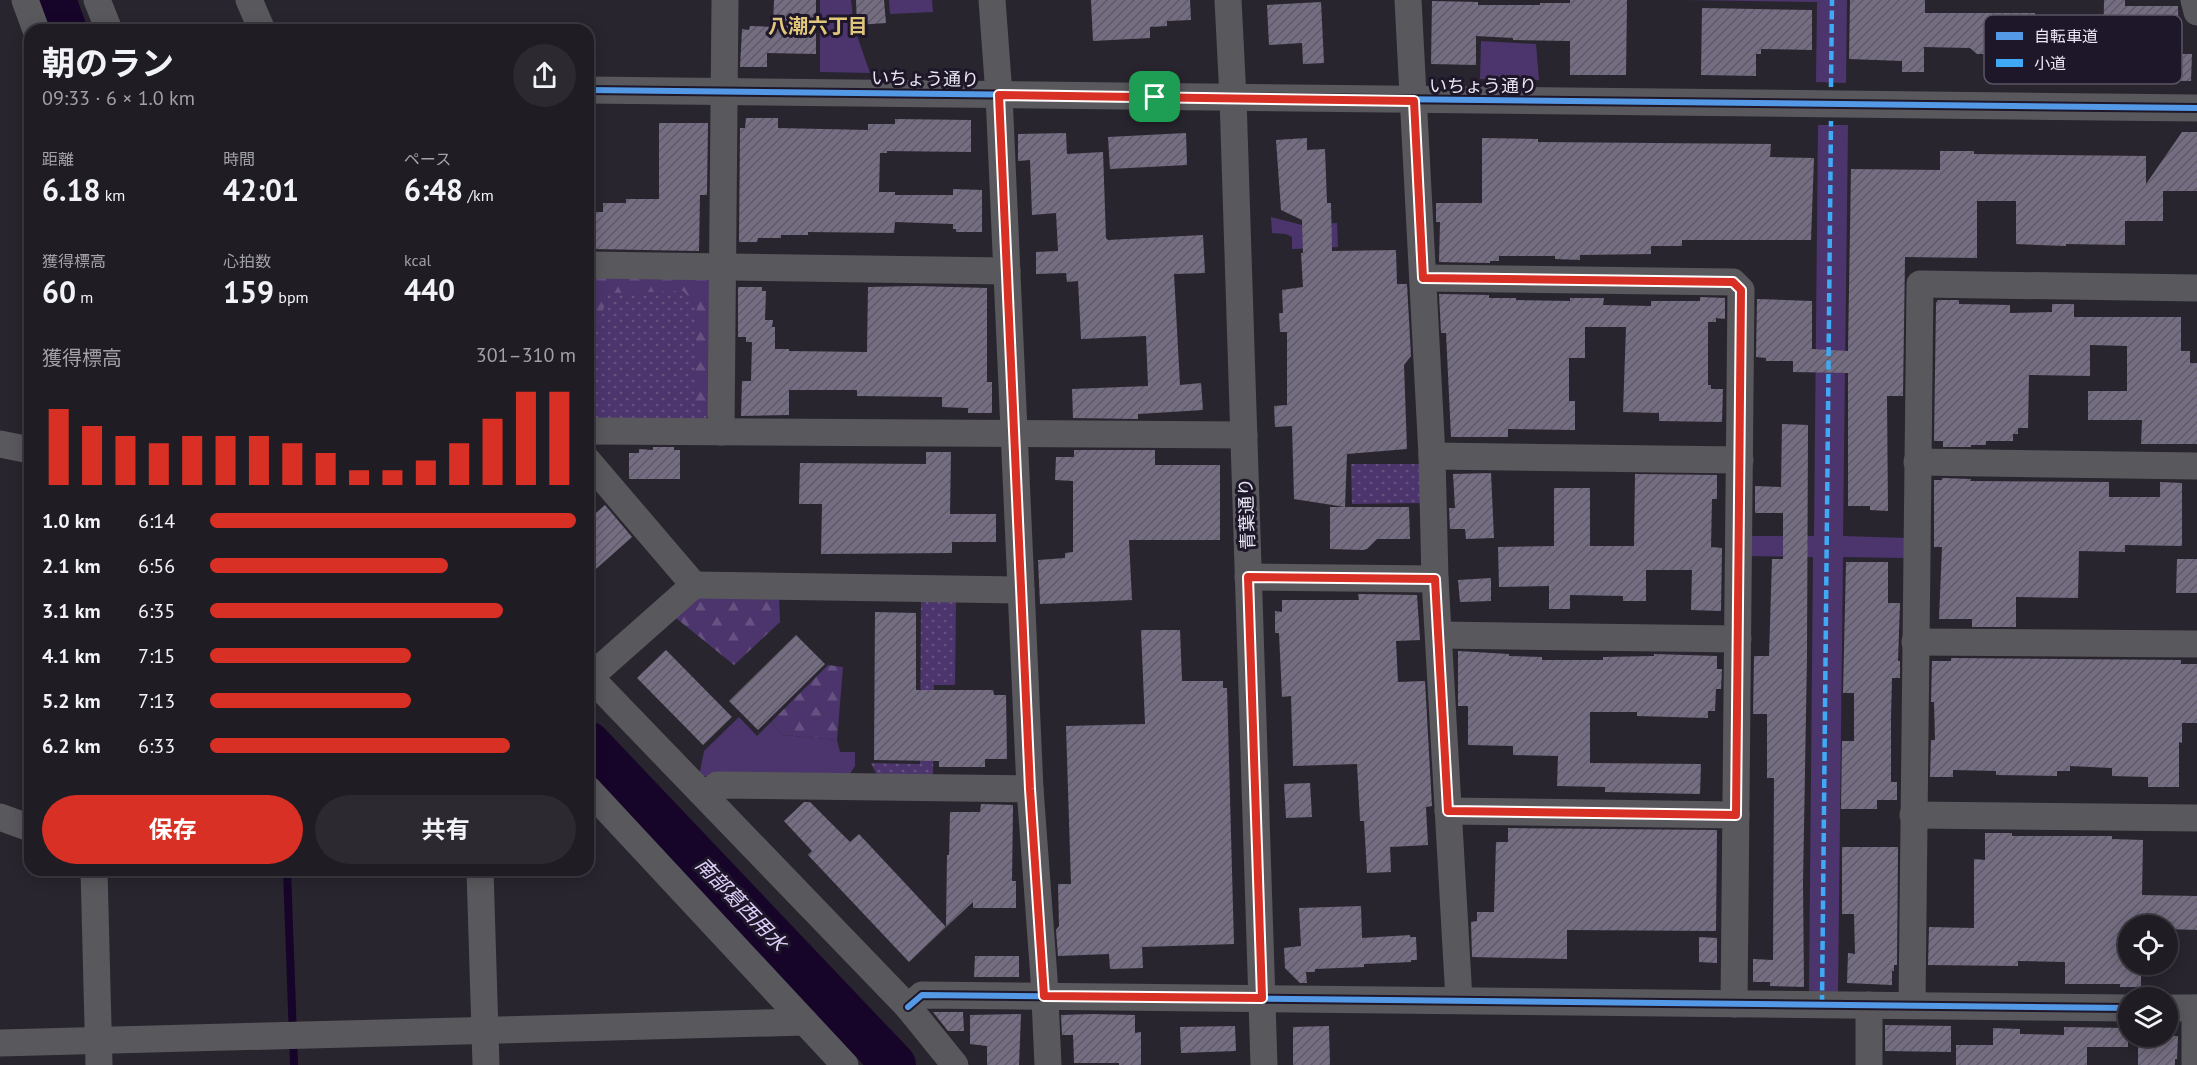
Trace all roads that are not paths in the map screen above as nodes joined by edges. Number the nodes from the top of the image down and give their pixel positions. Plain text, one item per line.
1 (25, 0) edge
2 (97, 0) edge
3 (249, 0) edge
4 (725, 0) edge
5 (992, 0) edge
6 (1228, 0) edge
7 (1408, 0) edge
8 (2194, 0) edge
9 (2197, 12) edge
10 (34, 24) edge
11 (107, 24) edge
12 (259, 24) edge
13 (594, 90) edge
14 (723, 92) junction
15 (999, 95) junction
16 (1233, 98) junction
17 (1414, 101) junction
18 (2197, 108) edge
19 (594, 265) edge
20 (723, 267) junction
21 (1007, 271) junction
22 (1423, 278) junction
23 (2197, 288) edge
24 (594, 430) edge
25 (721, 432) junction
26 (1014, 434) junction
27 (1244, 435) junction
28 (0, 444) edge
29 (24, 449) edge
30 (1432, 456) junction
31 (1740, 460) junction
32 (1917, 462) junction
33 (2197, 466) edge
34 (594, 468) edge
35 (1248, 577) junction
36 (1435, 579) junction
37 (694, 585) junction
38 (1021, 590) junction
39 (1439, 635) junction
40 (1738, 639) junction
41 (1915, 642) junction
42 (2197, 644) edge
43 (594, 672) edge
44 (594, 681) edge
45 (1030, 789) junction
46 (594, 795) edge
47 (705, 795) junction
48 (1448, 811) junction
49 (1736, 815) junction
50 (1913, 815) junction
51 (0, 817) edge
52 (2197, 818) edge
53 (24, 826) edge
54 (94, 876) edge
55 (480, 876) edge
56 (1044, 996) junction
57 (1262, 998) junction
58 (1459, 1000) junction
59 (1734, 1004) junction
60 (1869, 1005) junction
61 (1912, 1005) junction
62 (908, 1007) junction
63 (2118, 1008) edge
64 (2178, 1008) edge
65 (2196, 1008) edge
66 (805, 1022) junction
67 (485, 1030) junction
68 (0, 1043) edge
69 (99, 1052) edge
70 (486, 1065) edge
71 (845, 1065) edge
72 (955, 1065) edge
73 (1048, 1065) edge
74 (1263, 1065) edge
75 (1869, 1065) edge
76 (2195, 1065) edge

1 - 10 street
2 - 11 street
3 - 12 street
4 - 14 street
5 - 15 street
6 - 16 street, 青葉通り
7 - 17 street
8 - 9 street
13 - 14 street, いちょう通り
14 - 15 street, いちょう通り
14 - 20 street
15 - 16 street, いちょう通り
15 - 21 street
16 - 17 street, いちょう通り
16 - 27 street, 青葉通り
17 - 18 street, いちょう通り
17 - 22 street
19 - 20 street
20 - 21 street
20 - 25 street
21 - 26 street
22 - 30 street
22 - 31 street
23 - 32 street
24 - 25 street
25 - 26 street
26 - 27 street
26 - 38 street
27 - 35 street, 青葉通り
28 - 29 street
30 - 31 street
30 - 36 street
31 - 40 street
32 - 33 street
32 - 41 street
34 - 37 street
35 - 36 street
35 - 57 street, 青葉通り
36 - 39 street
37 - 38 street
37 - 43 street
38 - 45 street
39 - 40 street
39 - 48 street
40 - 49 street
41 - 42 street
41 - 50 street
44 - 47 street
45 - 47 street
45 - 56 street
46 - 66 street
47 - 62 street
48 - 49 street
48 - 58 street
49 - 59 street
50 - 52 street
50 - 61 street
51 - 53 street
54 - 69 street
55 - 67 street
56 - 57 street
56 - 62 street
56 - 73 street
57 - 58 street
57 - 74 street, 青葉通り
58 - 59 street
59 - 60 street
60 - 61 street
60 - 75 street
61 - 63 street
62 - 72 street
64 - 65 street
65 - 76 street
66 - 67 street
66 - 71 street
67 - 69 street
67 - 70 street
68 - 69 street

